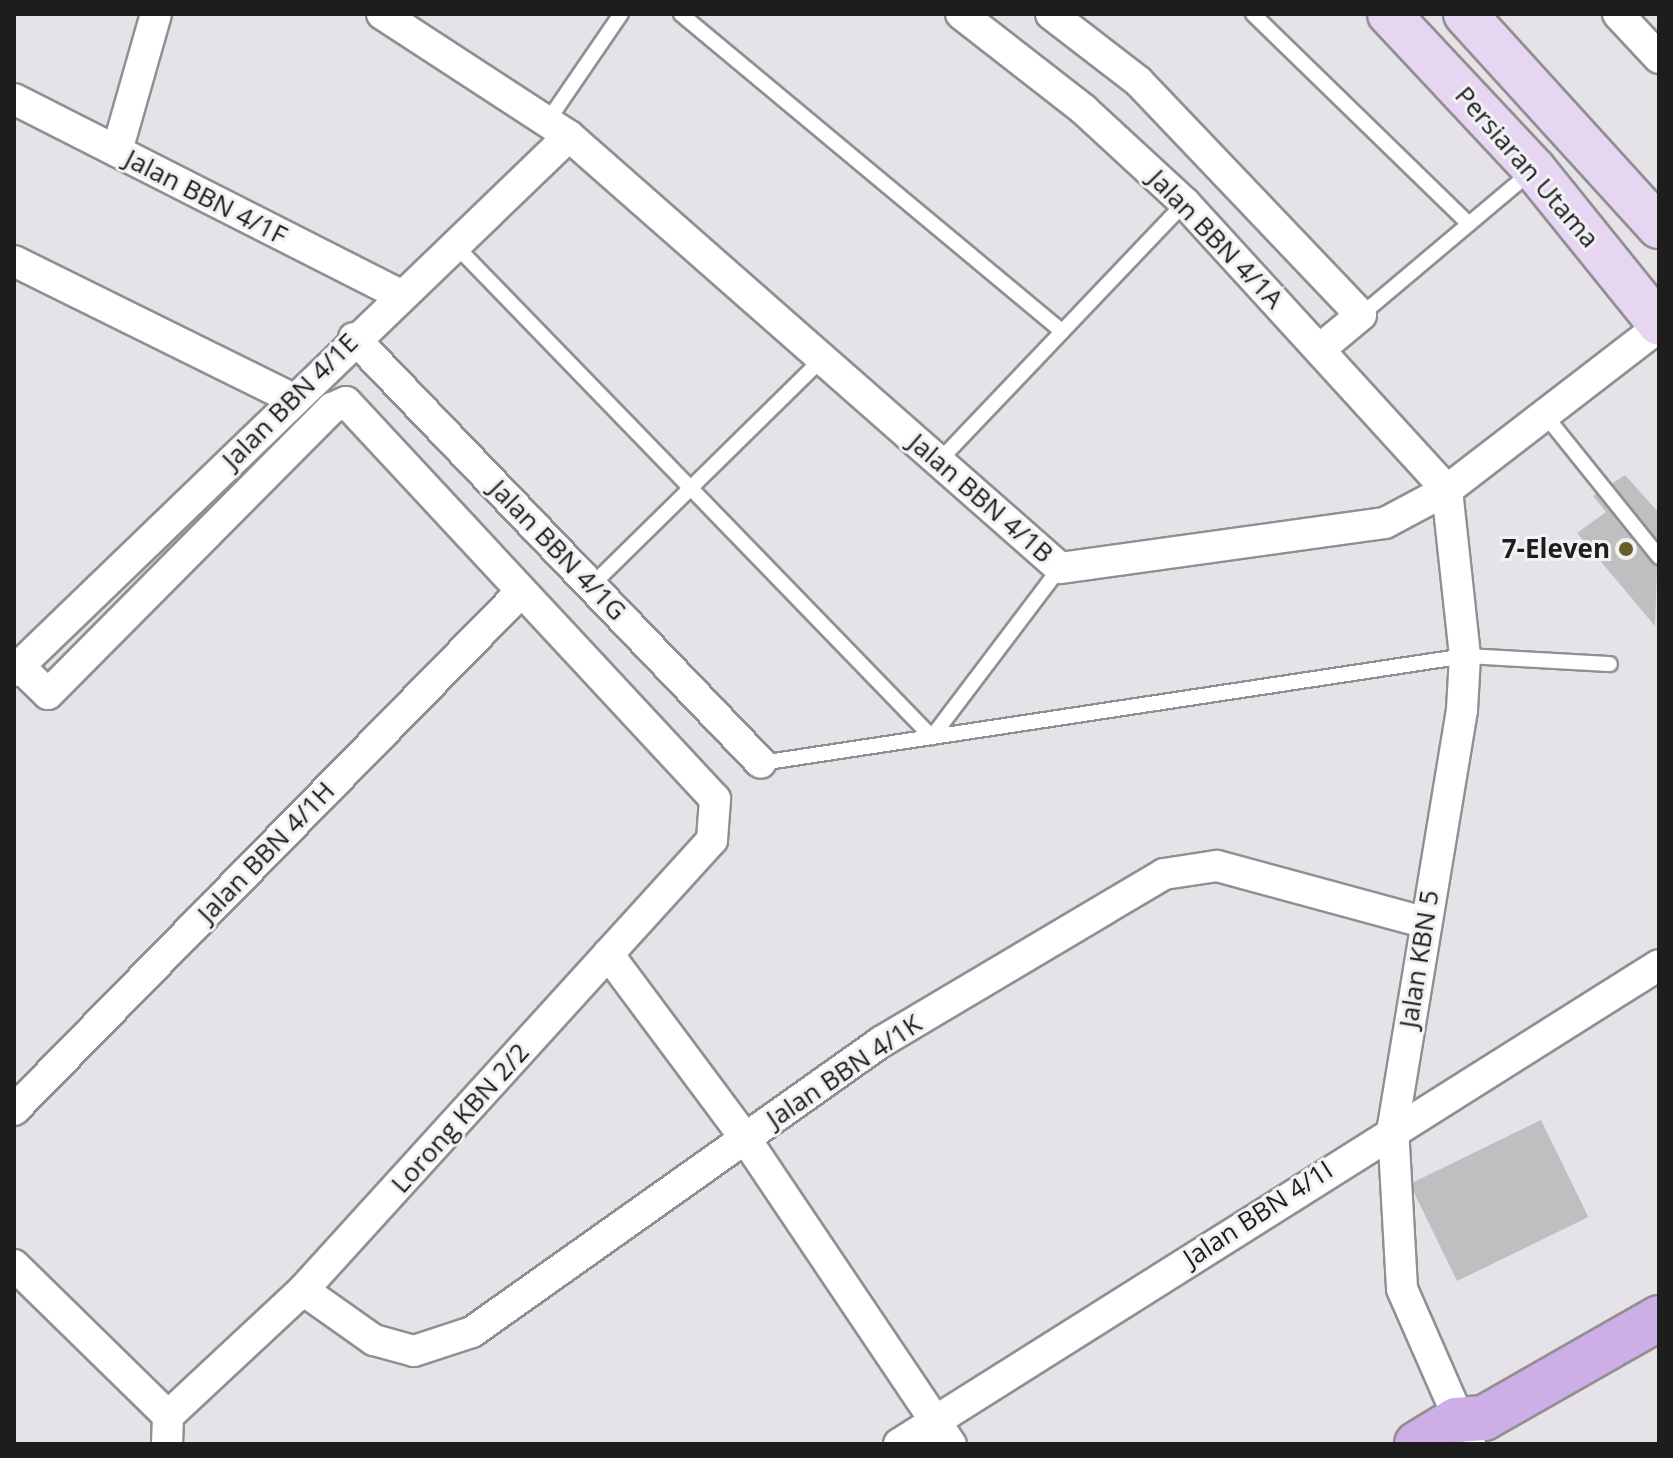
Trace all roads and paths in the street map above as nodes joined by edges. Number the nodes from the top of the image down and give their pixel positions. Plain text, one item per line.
1 (156, 14) edge
2 (382, 14) edge
3 (621, 14) edge
4 (681, 14) edge
5 (1051, 14) edge
6 (1253, 14) edge
7 (1389, 14) edge
8 (1465, 14) edge
9 (1618, 14) edge
10 (980, 20) edge
11 (1659, 58) edge
12 (14, 99) edge
13 (558, 129) junction
14 (117, 151) junction
15 (1534, 169) junction
16 (1185, 203) junction
17 (1652, 206) edge
18 (1469, 224) junction
19 (453, 243) junction
20 (14, 261) edge
21 (398, 294) junction
22 (1361, 315) junction
23 (1659, 326) edge
24 (1062, 332) junction
25 (354, 338) junction
26 (1320, 349) junction
27 (822, 359) junction
28 (293, 399) junction
29 (1545, 415) junction
30 (939, 461) junction
31 (691, 489) junction
32 (1447, 490) junction
33 (1659, 557) edge
34 (1060, 568) junction
35 (594, 583) junction
36 (518, 595) junction
37 (1465, 656) junction
38 (1610, 664) dead end
39 (16, 668) edge
40 (932, 737) junction
41 (761, 763) joint
42 (1423, 922) junction
43 (608, 954) junction
44 (1659, 965) edge
45 (14, 1110) edge
46 (1393, 1127) junction
47 (745, 1138) junction
48 (14, 1265) edge
49 (303, 1290) junction
50 (1658, 1312) edge
51 (167, 1430) edge
52 (944, 1432) edge
53 (1463, 1432) edge
54 (899, 1444) edge
55 (1417, 1444) edge

1 - 14 street
2 - 13 street, Jalan BBN 4/1B
3 - 13 lane
4 - 24 lane
5 - 22 street
6 - 18 lane
7 - 15 main road, Persiaran Utama
8 - 17 main road
9 - 11 street
10 - 16 street, Jalan BBN 4/1A
12 - 14 street, Jalan BBN 4/1F
13 - 19 street, Jalan BBN 4/1E
13 - 27 street, Jalan BBN 4/1B
14 - 21 street, Jalan BBN 4/1F
15 - 18 lane
15 - 23 main road, Persiaran Utama
16 - 24 lane
16 - 26 street, Jalan BBN 4/1A
18 - 22 lane
19 - 21 street, Jalan BBN 4/1E
19 - 31 lane
20 - 28 street
21 - 25 street, Jalan BBN 4/1E
22 - 26 street
23 - 29 street, Jalan BBN 4/1B
24 - 30 lane
25 - 28 street, Jalan BBN 4/1E
25 - 35 street, Jalan BBN 4/1G
26 - 32 street, Jalan BBN 4/1A
27 - 30 street, Jalan BBN 4/1B
27 - 31 lane
28 - 39 street, Jalan BBN 4/1E
29 - 32 street, Jalan BBN 4/1B
29 - 33 lane
30 - 34 street, Jalan BBN 4/1B
31 - 35 lane
31 - 40 lane
32 - 34 street, Jalan BBN 4/1B
32 - 37 street, Jalan KBN 5
34 - 40 lane
35 - 41 street, Jalan BBN 4/1G
36 - 39 street
36 - 43 street, Lorong KBN 2/2
36 - 45 street, Jalan BBN 4/1H
37 - 38 lane
37 - 40 lane
37 - 42 street, Jalan KBN 5
40 - 41 lane
42 - 46 street, Jalan KBN 5
42 - 47 street, Jalan BBN 4/1K
43 - 47 street
43 - 49 street, Lorong KBN 2/2
44 - 46 street, Jalan BBN 4/1I
46 - 52 street, Jalan BBN 4/1I
46 - 53 street, Jalan KBN 5
47 - 49 street, Jalan BBN 4/1K
47 - 52 street
48 - 51 street
49 - 51 street, Lorong KBN 2/2
50 - 53 main road
52 - 54 street, Jalan BBN 4/1I
53 - 55 main road

